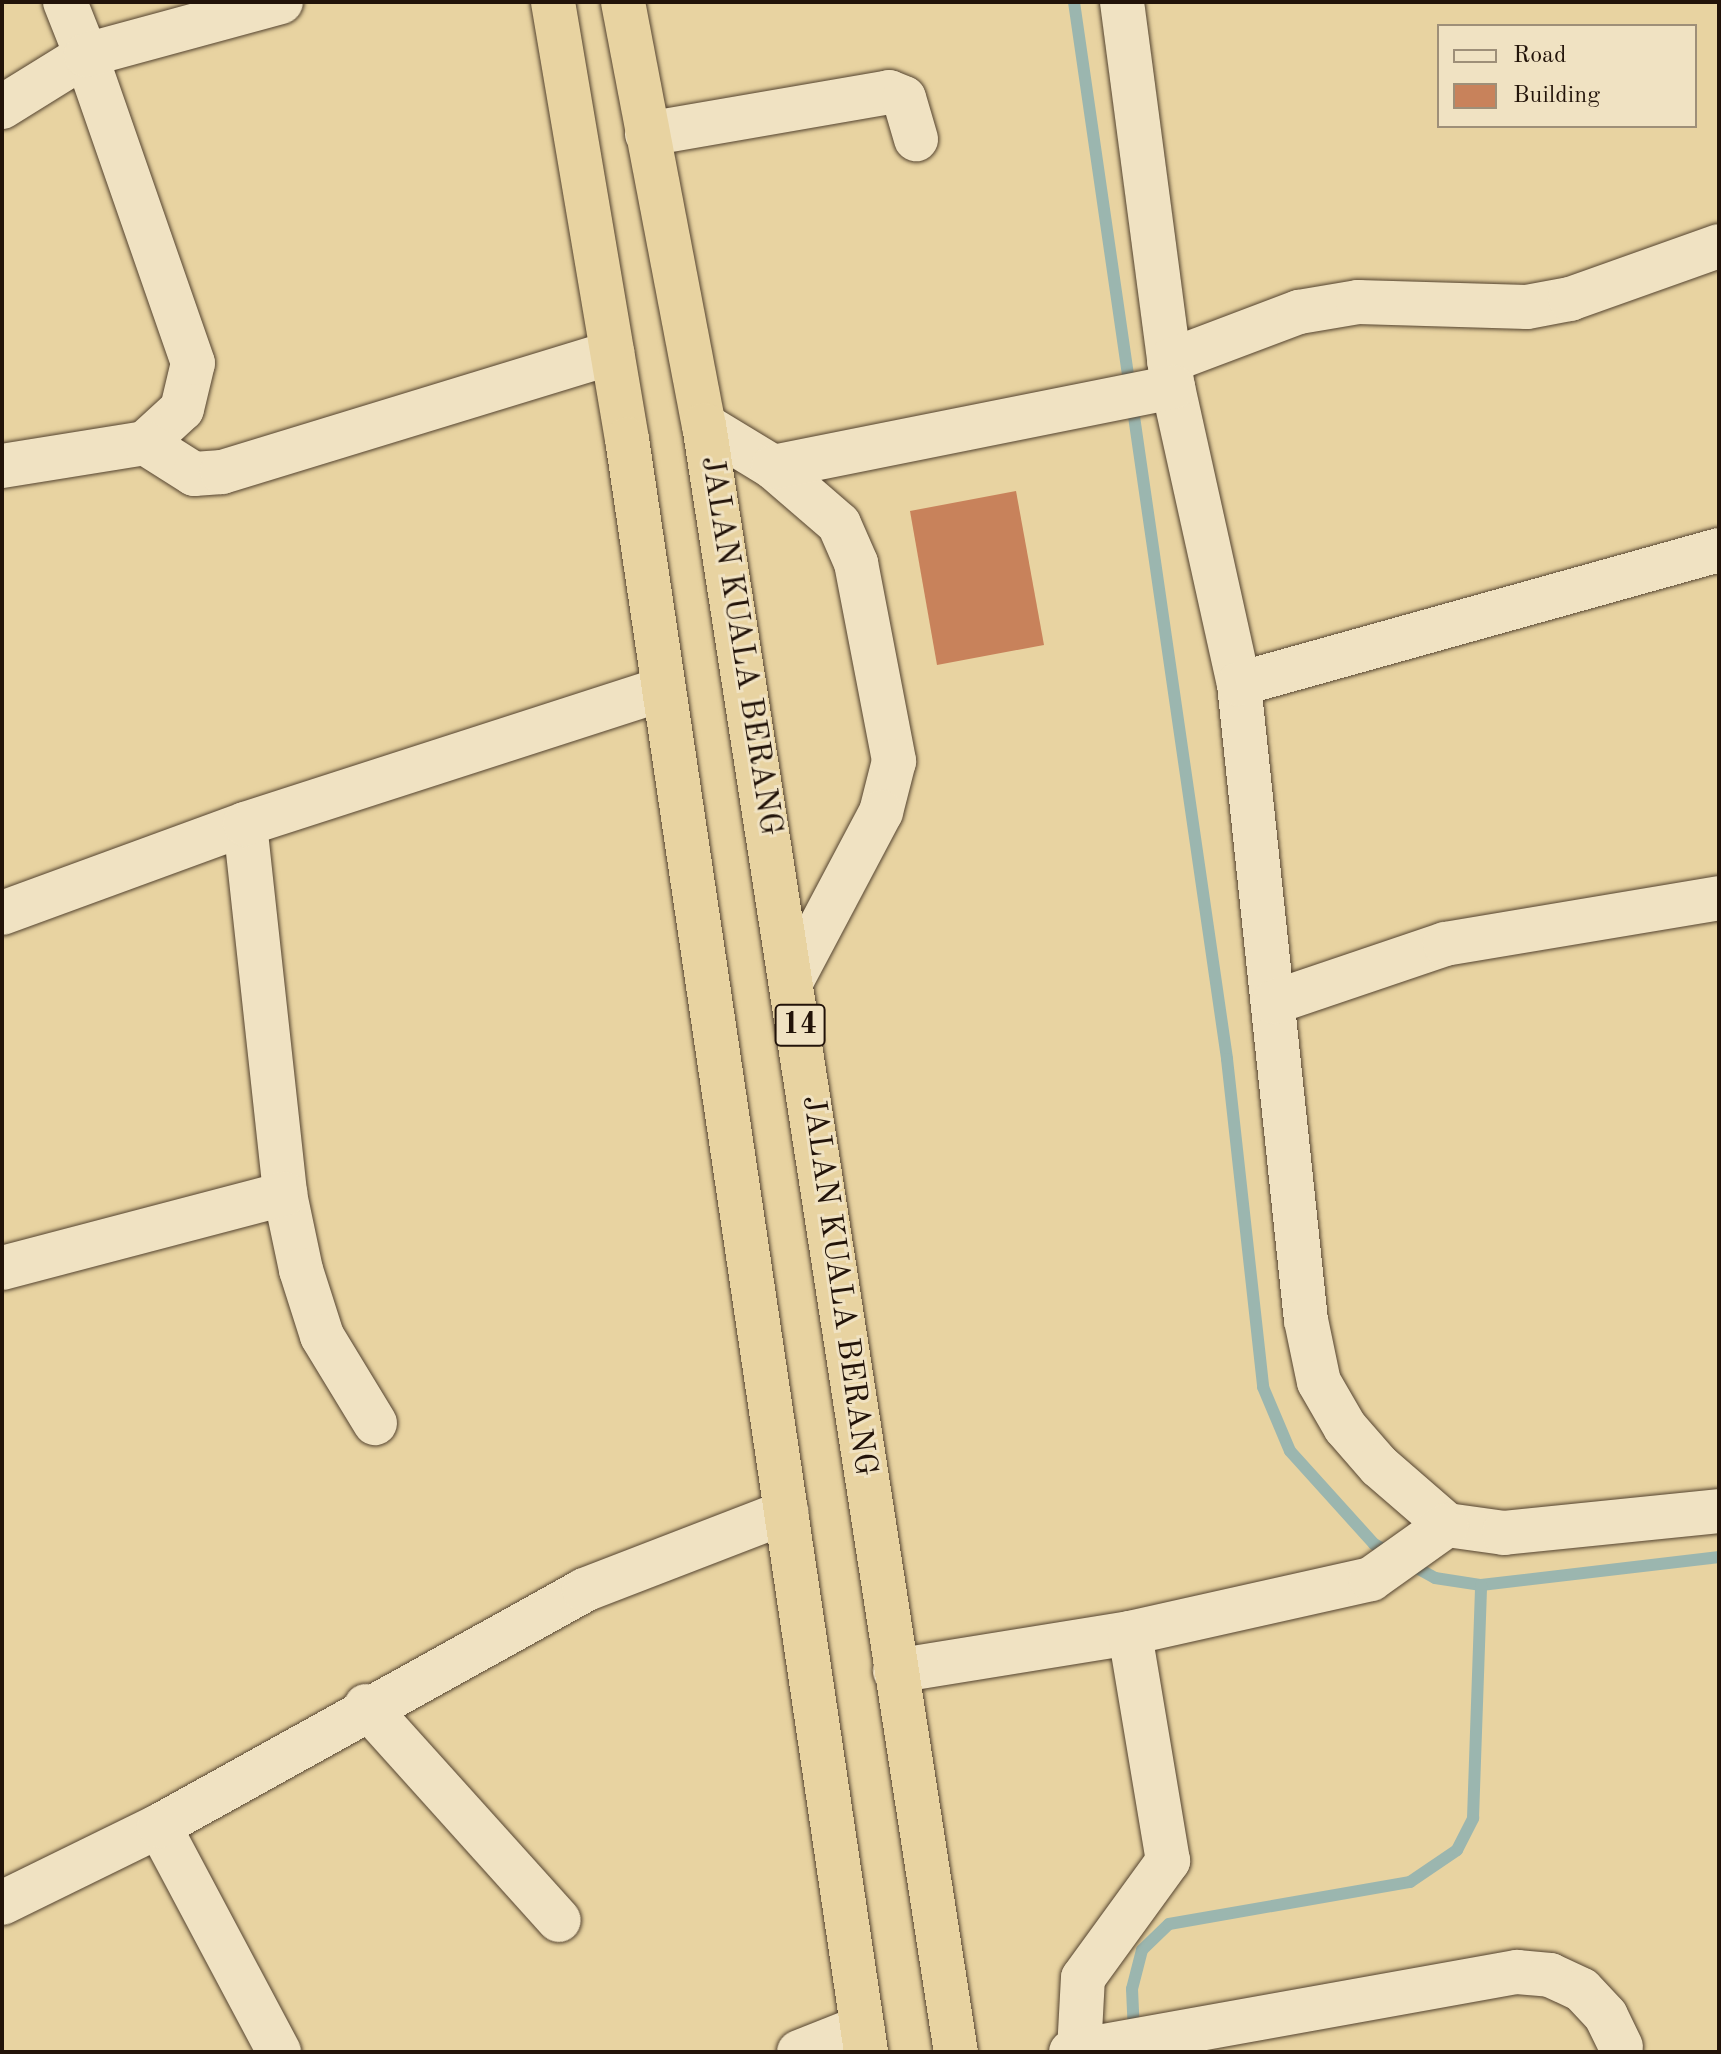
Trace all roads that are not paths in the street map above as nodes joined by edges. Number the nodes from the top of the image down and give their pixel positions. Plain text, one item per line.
1 (65, 2) edge
2 (281, 2) edge
3 (553, 2) edge
4 (623, 2) edge
5 (1122, 2) edge
6 (86, 55) junction
7 (2, 107) edge
8 (647, 134) junction
9 (916, 139) dead end
10 (1719, 246) edge
11 (612, 353) junction
12 (1163, 380) junction
13 (704, 425) junction
14 (145, 443) junction
15 (2, 466) edge
16 (773, 467) junction
17 (1719, 550) edge
18 (1239, 684) junction
19 (664, 689) junction
20 (245, 824) junction
21 (1719, 898) edge
22 (2, 913) edge
23 (793, 978) junction
24 (1274, 1002) junction
25 (285, 1194) junction
26 (2, 1268) edge
27 (375, 1423) dead end
28 (1719, 1511) edge
29 (786, 1512) junction
30 (1440, 1532) junction
31 (1130, 1633) junction
32 (895, 1671) junction
33 (366, 1706) junction
34 (159, 1826) junction
35 (2, 1903) edge
36 (559, 1920) dead end
37 (864, 2040) edge
38 (1621, 2047) dead end
39 (1088, 2049) edge
40 (279, 2052) edge
41 (799, 2052) edge
42 (956, 2052) edge

1 - 6 street
2 - 6 street
3 - 11 highway
4 - 8 highway, JALAN KUALA BERANG / 14
5 - 12 street
6 - 7 street
6 - 14 street
8 - 9 street
8 - 13 highway, JALAN KUALA BERANG / 14
10 - 12 street
11 - 14 street
11 - 19 highway
12 - 16 street
12 - 18 street
13 - 16 street
13 - 23 highway, JALAN KUALA BERANG / 14
14 - 15 street
16 - 23 street
17 - 18 street
18 - 24 street
19 - 20 street
19 - 29 highway
20 - 22 street
20 - 25 street
21 - 24 street
23 - 32 highway, JALAN KUALA BERANG / 14
24 - 30 street
25 - 26 street
25 - 27 street
28 - 30 street
29 - 33 street
29 - 37 highway
30 - 31 street
31 - 32 street
31 - 39 street
32 - 42 highway, JALAN KUALA BERANG / 14
33 - 34 street
33 - 36 street
34 - 35 street
34 - 40 street
37 - 41 street
38 - 39 street

